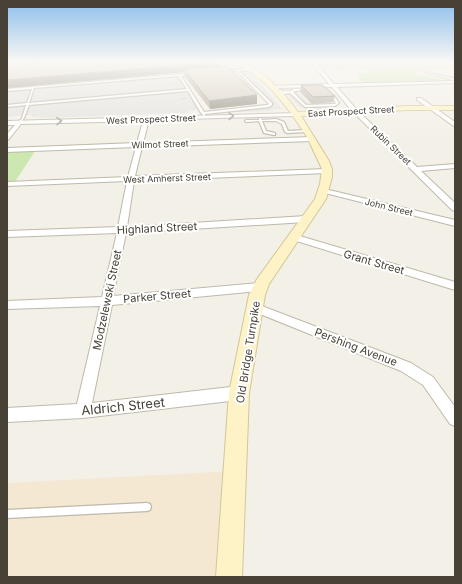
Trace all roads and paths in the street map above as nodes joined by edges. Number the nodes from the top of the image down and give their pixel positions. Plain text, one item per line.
1 (33, 89) edge
2 (256, 89) edge
3 (302, 89) edge
4 (304, 89) edge
5 (323, 89) edge
6 (336, 89) edge
7 (187, 90) joint
8 (276, 91) junction
9 (291, 92) junction
10 (330, 93) edge
11 (333, 97) junction
12 (188, 98) dead end
13 (180, 99) dead end
14 (419, 99) dead end
15 (28, 104) junction
16 (7, 106) edge
17 (338, 108) junction
18 (430, 108) junction
19 (455, 108) edge
20 (355, 110) junction
21 (295, 114) junction
22 (203, 115) junction
23 (260, 118) junction
24 (146, 119) junction
25 (246, 121) dead end
26 (20, 122) junction
27 (7, 123) edge
28 (455, 125) edge
29 (287, 132) junction
30 (274, 134) dead end
31 (280, 134) dead end
32 (310, 135) junction
33 (7, 138) edge
34 (139, 145) junction
35 (7, 150) edge
36 (455, 166) edge
37 (416, 169) junction
38 (327, 171) junction
39 (130, 180) junction
40 (7, 184) edge
41 (323, 192) junction
42 (455, 208) edge
43 (306, 219) junction
44 (455, 223) edge
45 (122, 230) junction
46 (7, 234) edge
47 (293, 237) junction
48 (455, 286) edge
49 (259, 287) junction
50 (107, 300) junction
51 (7, 305) edge
52 (254, 307) junction
53 (239, 393) junction
54 (83, 411) junction
55 (7, 415) edge
56 (455, 419) edge
57 (146, 507) dead end
58 (7, 514) edge
59 (229, 577) edge

1 - 15 lane
2 - 22 lane
3 - 8 street
4 - 9 lane
5 - 11 lane
6 - 20 street, Rubin Street
7 - 15 lane
7 - 22 lane
8 - 9 lane
8 - 21 street
9 - 17 lane
10 - 11 lane
11 - 17 lane
12 - 13 path
14 - 18 street
15 - 16 lane
15 - 26 lane
17 - 20 street, East Prospect Street
17 - 21 street, East Prospect Street
18 - 19 street, East Prospect Street
18 - 20 street, East Prospect Street
18 - 28 street
20 - 37 street, Rubin Street
21 - 23 street, West Prospect Street
21 - 32 street
22 -> 23 street, West Prospect Street
22 - 24 street, West Prospect Street
23 - 25 lane
23 - 29 lane
23 - 30 lane
26 -> 24 street, West Prospect Street
24 - 34 street, Modzelewski Street
26 - 27 street, West Prospect Street
26 - 33 street
29 - 31 lane
29 - 32 lane
32 - 34 street, Wilmot Street
32 - 38 street
34 - 35 street, Wilmot Street
34 - 39 street, Modzelewski Street
36 - 37 street
37 - 42 street, Rubin Street
38 - 39 street, West Amherst Street
38 - 41 street, Old Bridge Turnpike
39 - 40 street, West Amherst Street
39 - 45 street, Modzelewski Street
41 - 43 street, Old Bridge Turnpike
41 - 44 street, John Street
43 - 45 street, Highland Street
43 - 47 street, Old Bridge Turnpike
45 - 46 street, Highland Street
45 - 50 street, Modzelewski Street
47 - 48 street, Grant Street
47 - 49 street, Old Bridge Turnpike
49 - 50 street, Parker Street
49 - 52 street, Old Bridge Turnpike
50 - 51 street, Parker Street
50 - 54 street, Modzelewski Street
52 - 53 street, Old Bridge Turnpike
52 - 56 street, Pershing Avenue
53 - 54 street, Aldrich Street
53 - 59 street, Old Bridge Turnpike
54 - 55 street, Aldrich Street
57 - 58 lane

